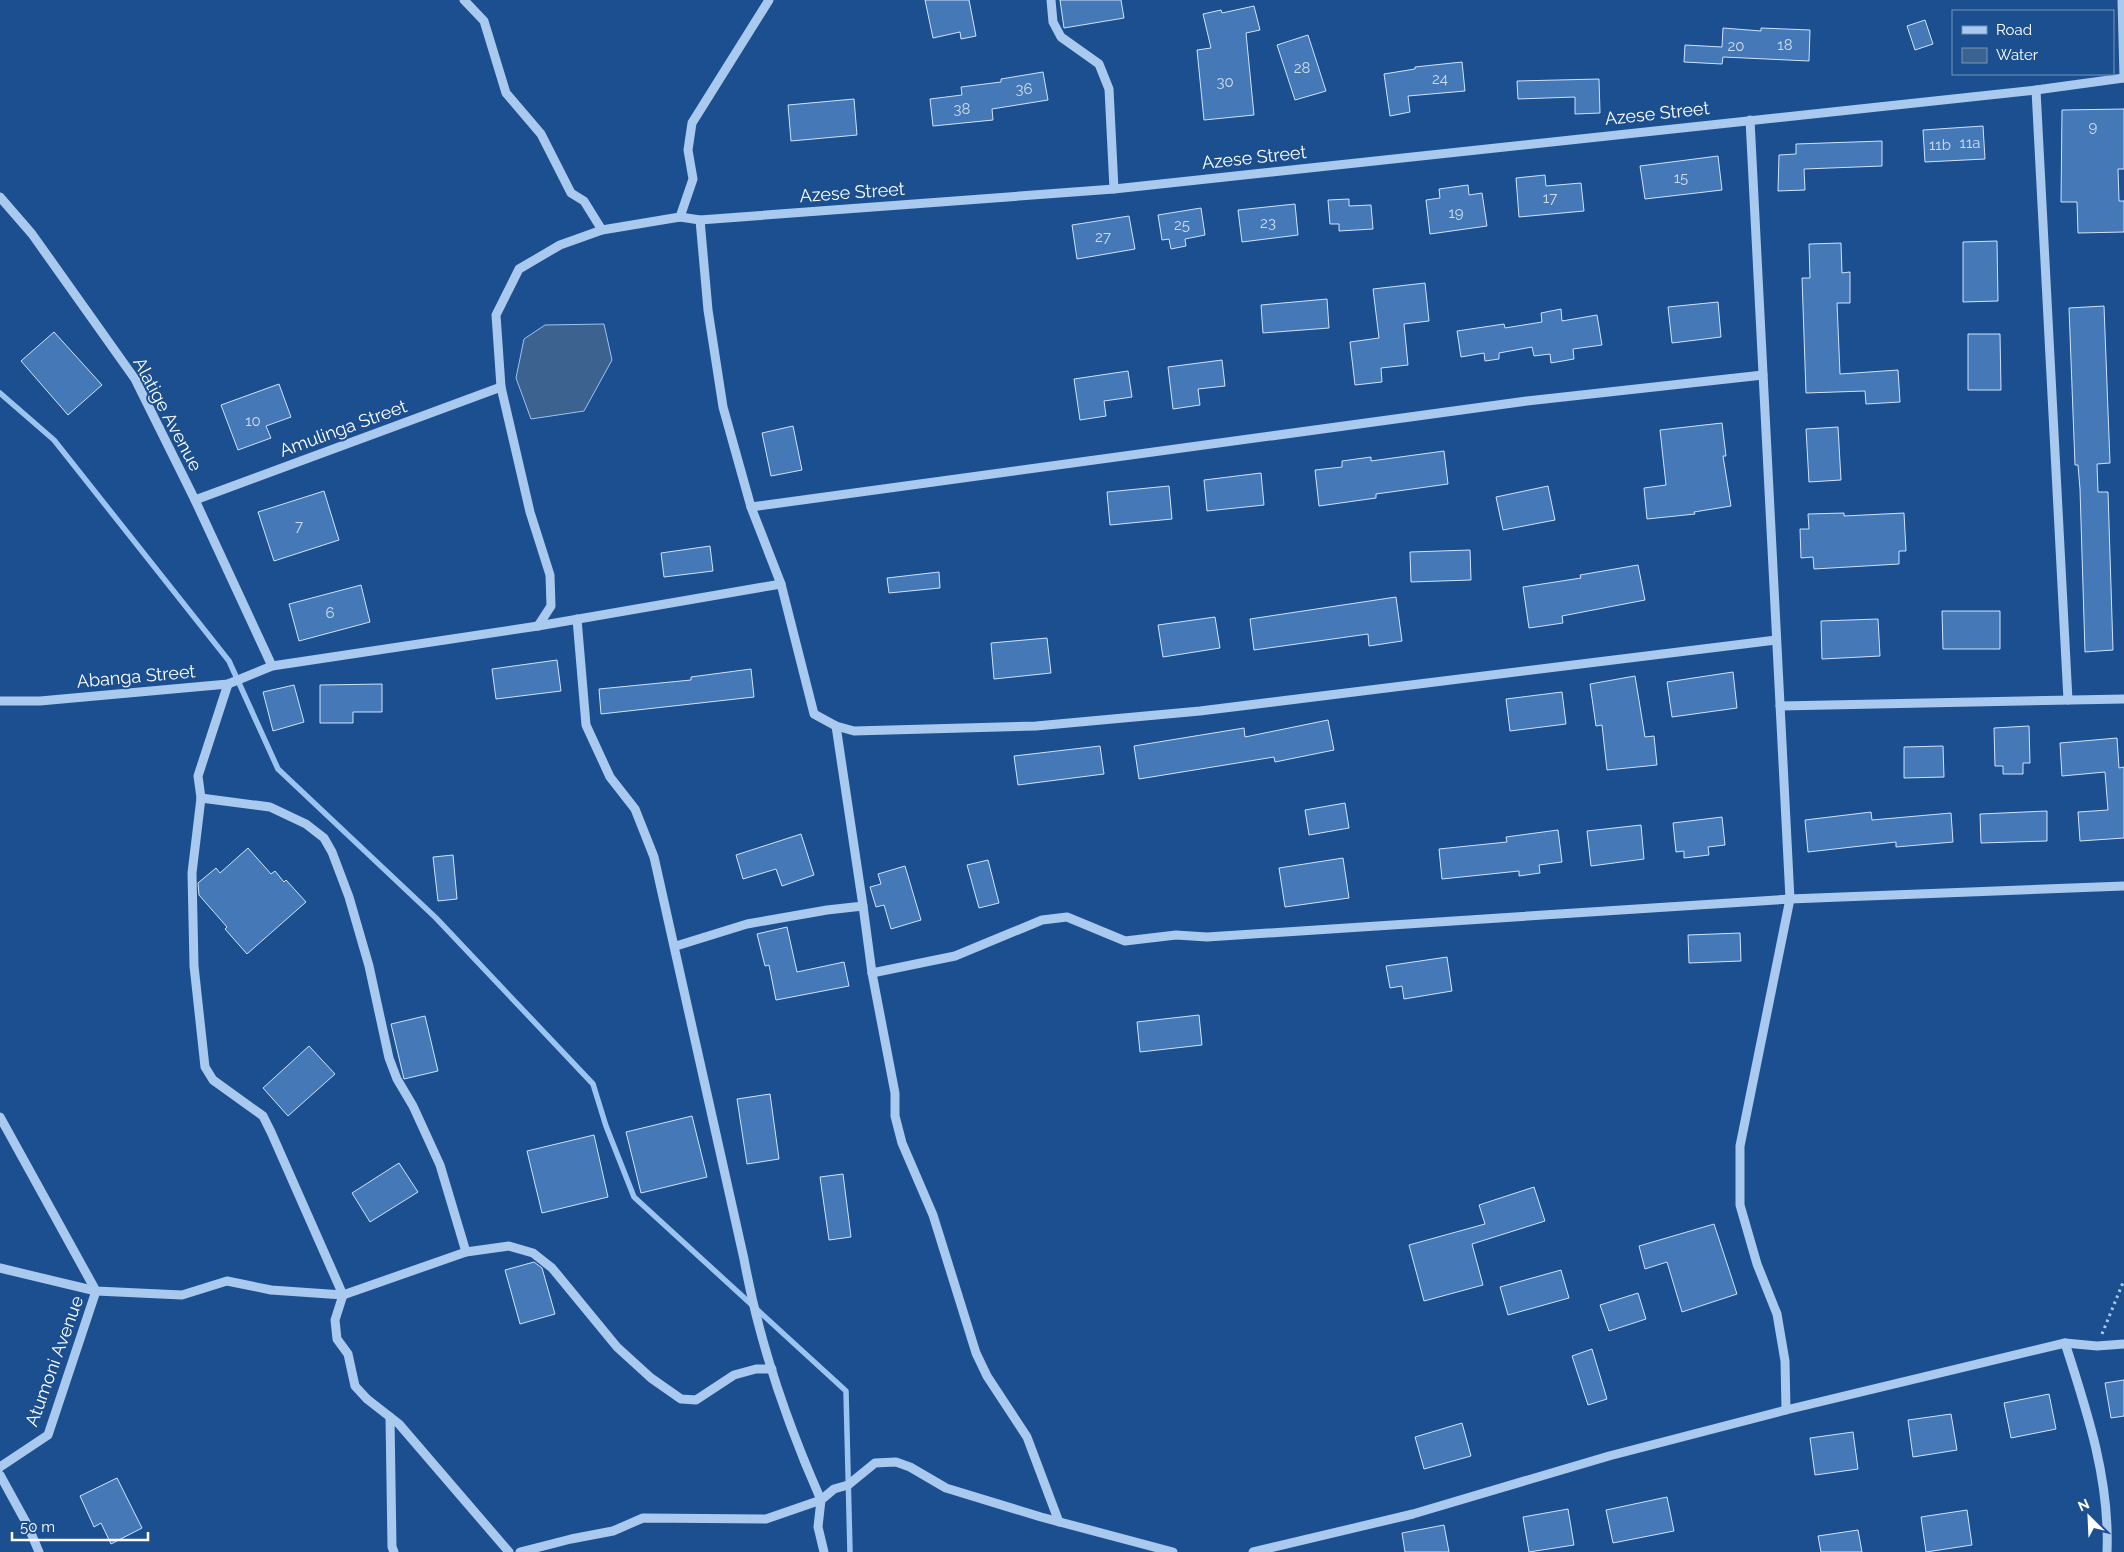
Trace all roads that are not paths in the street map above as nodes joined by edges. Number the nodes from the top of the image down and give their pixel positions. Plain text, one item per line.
1 (464, 0) edge
2 (769, 0) edge
3 (1051, 0) edge
4 (2122, 0) edge
5 (2124, 78) edge
6 (2036, 90) junction
7 (1750, 120) junction
8 (1114, 189) junction
9 (0, 197) edge
10 (680, 217) junction
11 (700, 220) junction
12 (602, 230) junction
13 (1762, 375) junction
14 (501, 387) junction
15 (195, 500) junction
16 (751, 507) junction
17 (781, 584) junction
18 (577, 619) junction
19 (538, 626) junction
20 (1776, 640) junction
21 (272, 666) junction
22 (228, 684) junction
23 (2124, 699) edge
24 (2068, 700) junction
25 (0, 701) edge
26 (1780, 706) junction
27 (836, 726) junction
28 (201, 798) junction
29 (2124, 886) edge
30 (1790, 899) junction
31 (863, 906) junction
32 (676, 946) junction
33 (872, 973) junction
34 (0, 1117) edge
35 (466, 1252) junction
36 (0, 1268) edge
37 (96, 1291) junction
38 (343, 1295) junction
39 (2065, 1343) junction
40 (2124, 1344) edge
41 (772, 1369) junction
42 (1786, 1410) junction
43 (390, 1418) junction
44 (0, 1467) edge
45 (0, 1475) edge
46 (821, 1500) junction
47 (1059, 1522) junction
48 (39, 1552) edge
49 (394, 1552) edge
50 (509, 1552) edge
51 (520, 1552) edge
52 (824, 1552) edge
53 (1173, 1552) edge
54 (1253, 1552) edge
55 (2107, 1552) edge

1 - 12 street
2 - 10 street
3 - 8 street
4 - 5 street
5 - 6 street, Azese Street
6 - 7 street, Azese Street
6 - 24 street
7 - 8 street, Azese Street
7 - 13 street
8 - 11 street, Azese Street
9 - 15 street, Alatige Avenue
10 - 11 street, Azese Street
10 - 12 street, Azese Street
11 - 16 street
12 - 14 street, Azese Street
13 - 16 street
13 - 20 street
14 - 15 street, Amulinga Street
14 - 19 street, Azese Street
15 - 21 street, Alatige Avenue
16 - 17 street
17 - 18 street, Abanga Street
17 - 27 street
18 - 19 street, Abanga Street
18 - 32 street
19 - 21 street, Abanga Street
20 - 26 street
20 - 27 street
21 - 22 street, Abanga Street
22 - 25 street, Abanga Street
22 - 28 street
23 - 24 street
24 - 26 street
26 - 30 street
27 - 31 street
28 - 35 street
28 - 38 street
29 - 30 street
30 - 33 street
30 - 42 street
31 - 32 street
31 - 33 street
32 - 41 street
33 - 47 street
34 - 37 street, Atumoni Avenue
35 - 38 street
35 - 41 street
36 - 37 street
37 - 38 street
37 - 44 street, Atumoni Avenue
38 - 43 street
39 - 40 street
39 - 42 street
39 - 55 street
41 - 46 street
42 - 54 street
43 - 49 street
43 - 50 street
45 - 48 street
46 - 47 street
46 - 51 street
46 - 52 street
47 - 53 street

